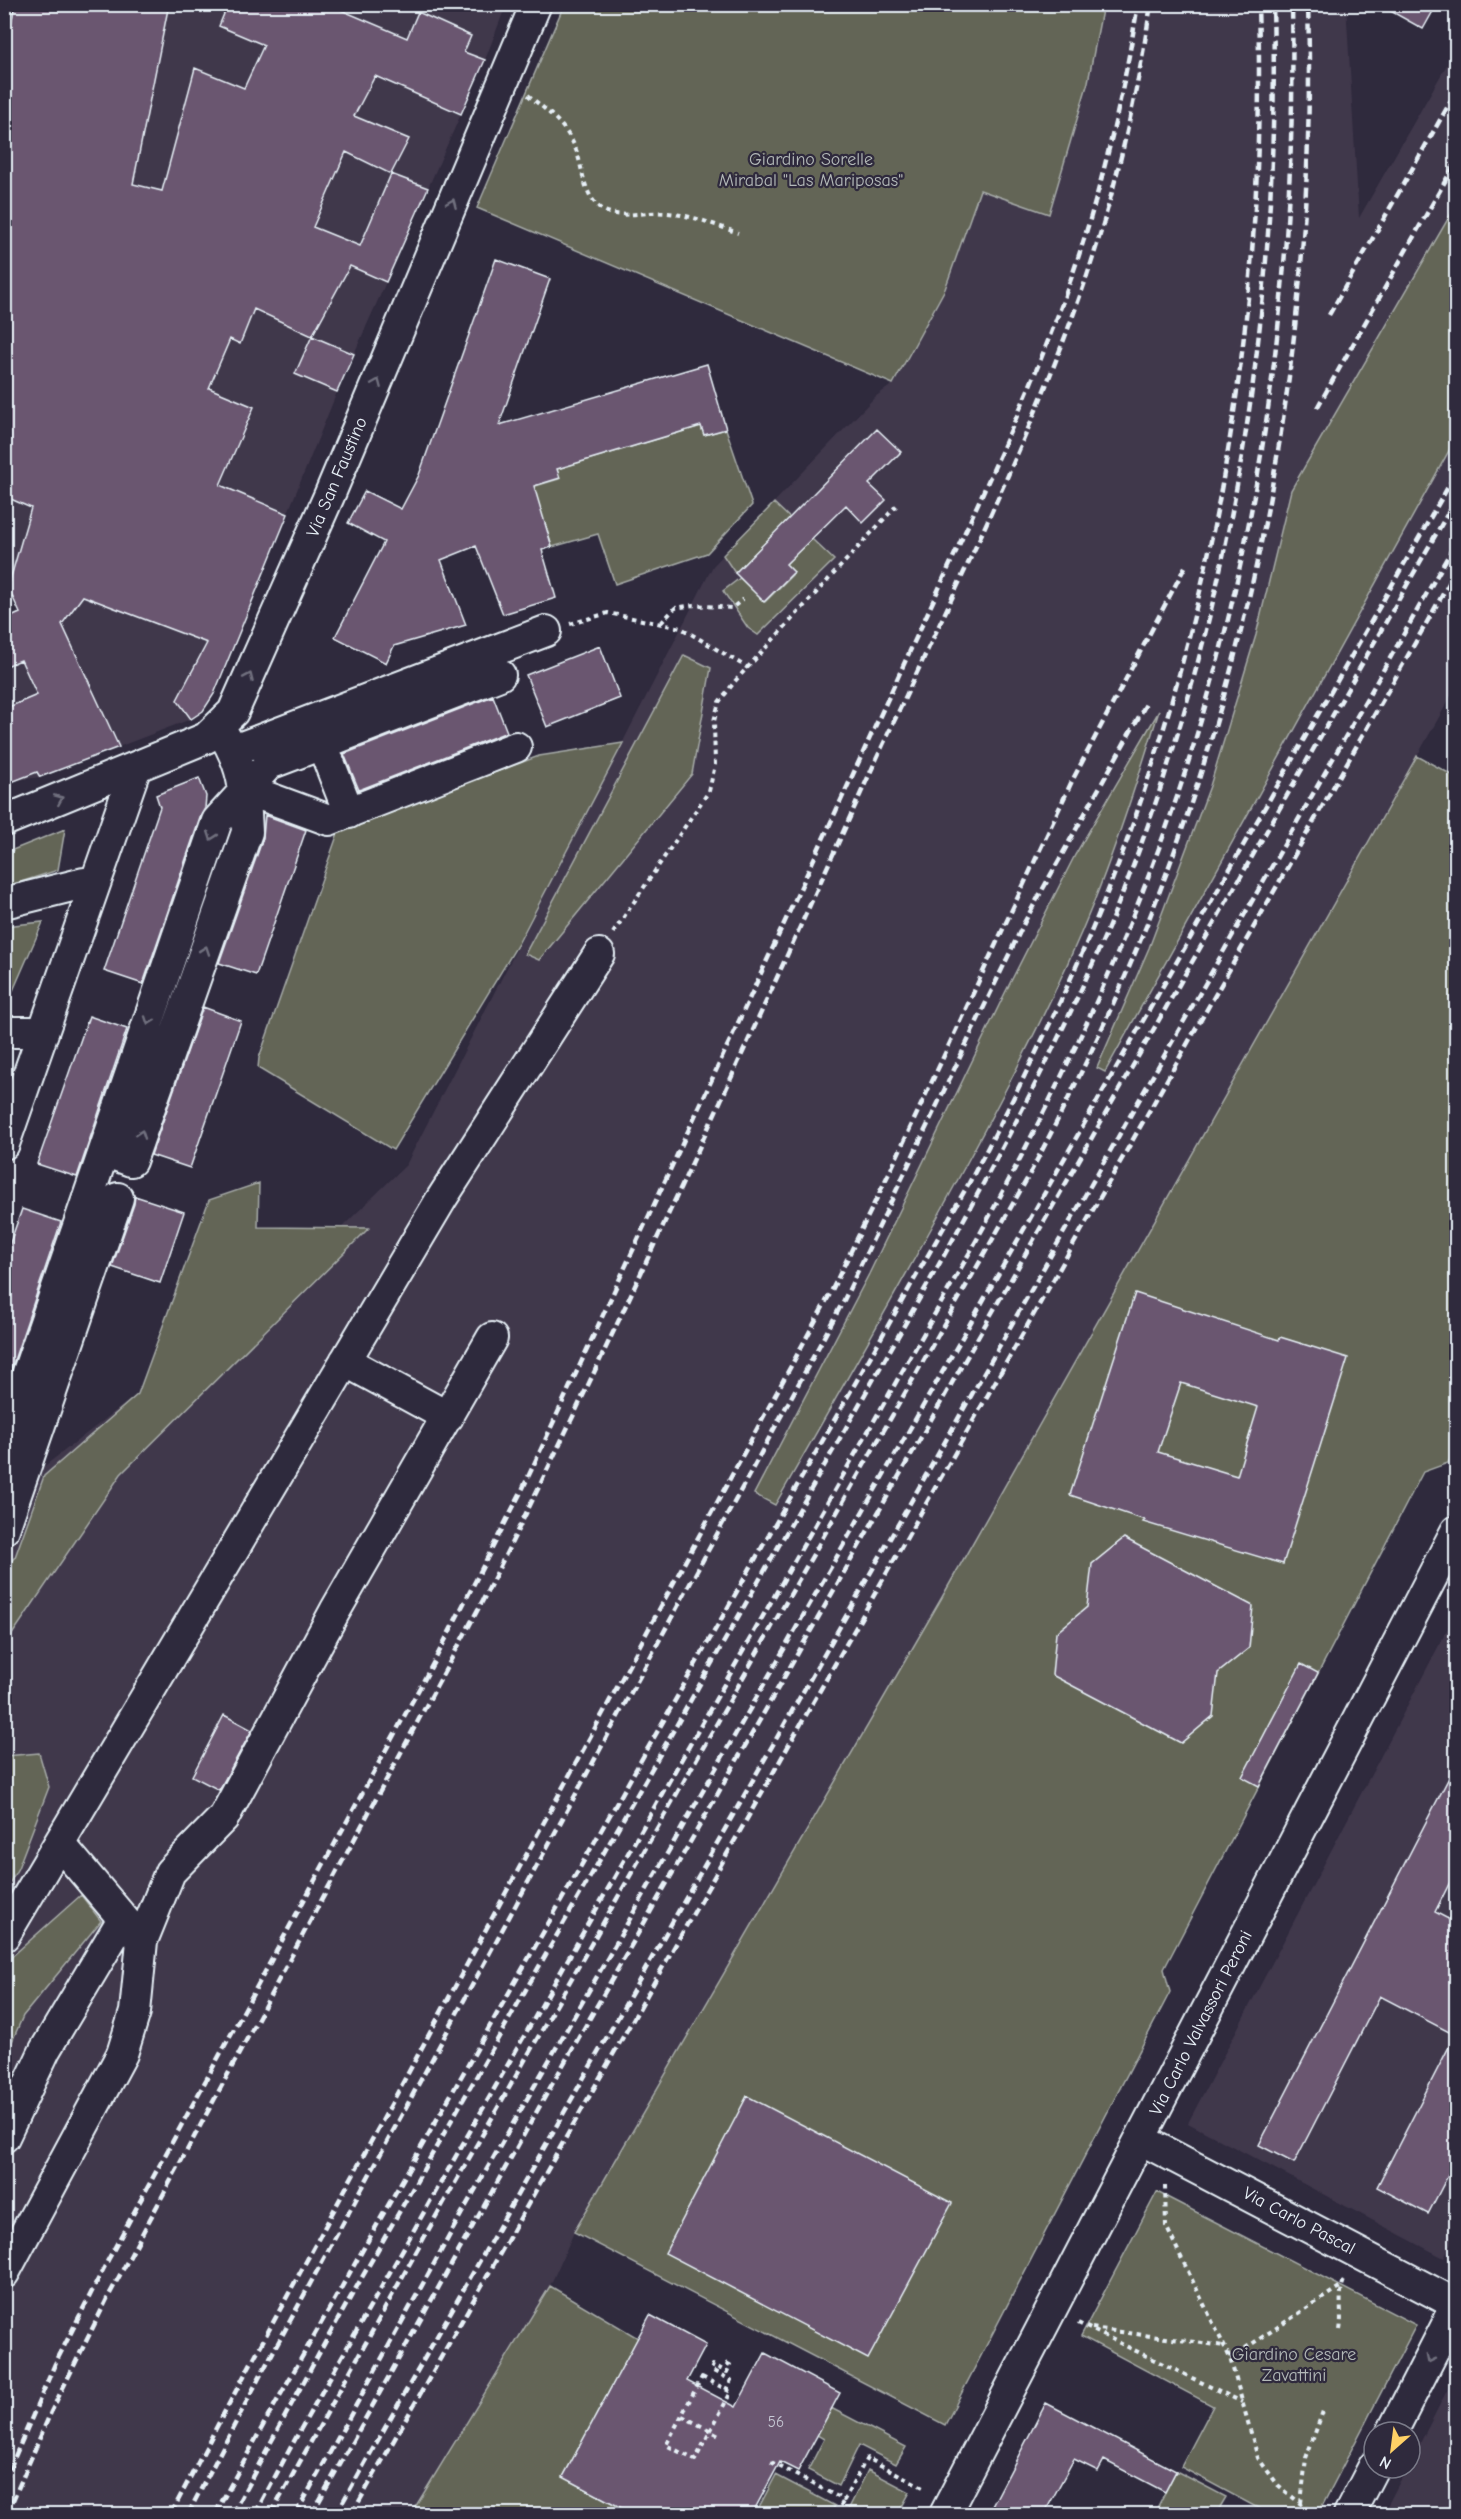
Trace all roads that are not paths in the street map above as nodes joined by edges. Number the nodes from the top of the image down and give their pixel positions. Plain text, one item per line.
1 (536, 4) edge
2 (546, 631) road end
3 (500, 675) dead end
4 (227, 738) junction
5 (322, 744) junction
6 (516, 747) dead end
7 (136, 767) junction
8 (245, 789) junction
9 (349, 813) junction
10 (4, 821) edge
11 (84, 883) dead end
12 (4, 903) edge
13 (599, 954) road end
14 (4, 1143) edge
15 (118, 1198) dead end
16 (492, 1338) dead end
17 (345, 1361) junction
18 (448, 1417) junction
19 (4, 1442) edge
20 (4, 1529) edge
21 (1456, 1531) edge
22 (60, 1844) junction
23 (133, 1930) junction
24 (4, 1936) edge
25 (4, 2137) edge
26 (1140, 2139) junction
27 (4, 2274) edge
28 (1456, 2305) edge
29 (1398, 2420) edge
30 (1367, 2480) edge
31 (945, 2514) edge
32 (1349, 2514) edge

4 -> 1 street, Via San Faustino
2 - 4 street
3 - 5 street
4 - 7 street, Via San Faustino
4 - 8 street
5 - 8 street
5 - 9 street
6 - 9 street
10 -> 7 street, Via San Faustino
7 - 14 street
8 - 9 street
8 - 19 street
11 - 12 street
13 - 17 street
15 - 20 street
16 - 18 street
17 - 18 street
17 - 22 street
18 - 23 street
21 - 26 street, Via Carlo Valvassori Peroni
22 - 23 street
22 - 24 street
23 - 25 street
23 - 27 street
26 - 28 street, Via Carlo Pascal
26 - 31 street, Via Carlo Valvassori Peroni
28 -> 29 street
30 - 32 street

